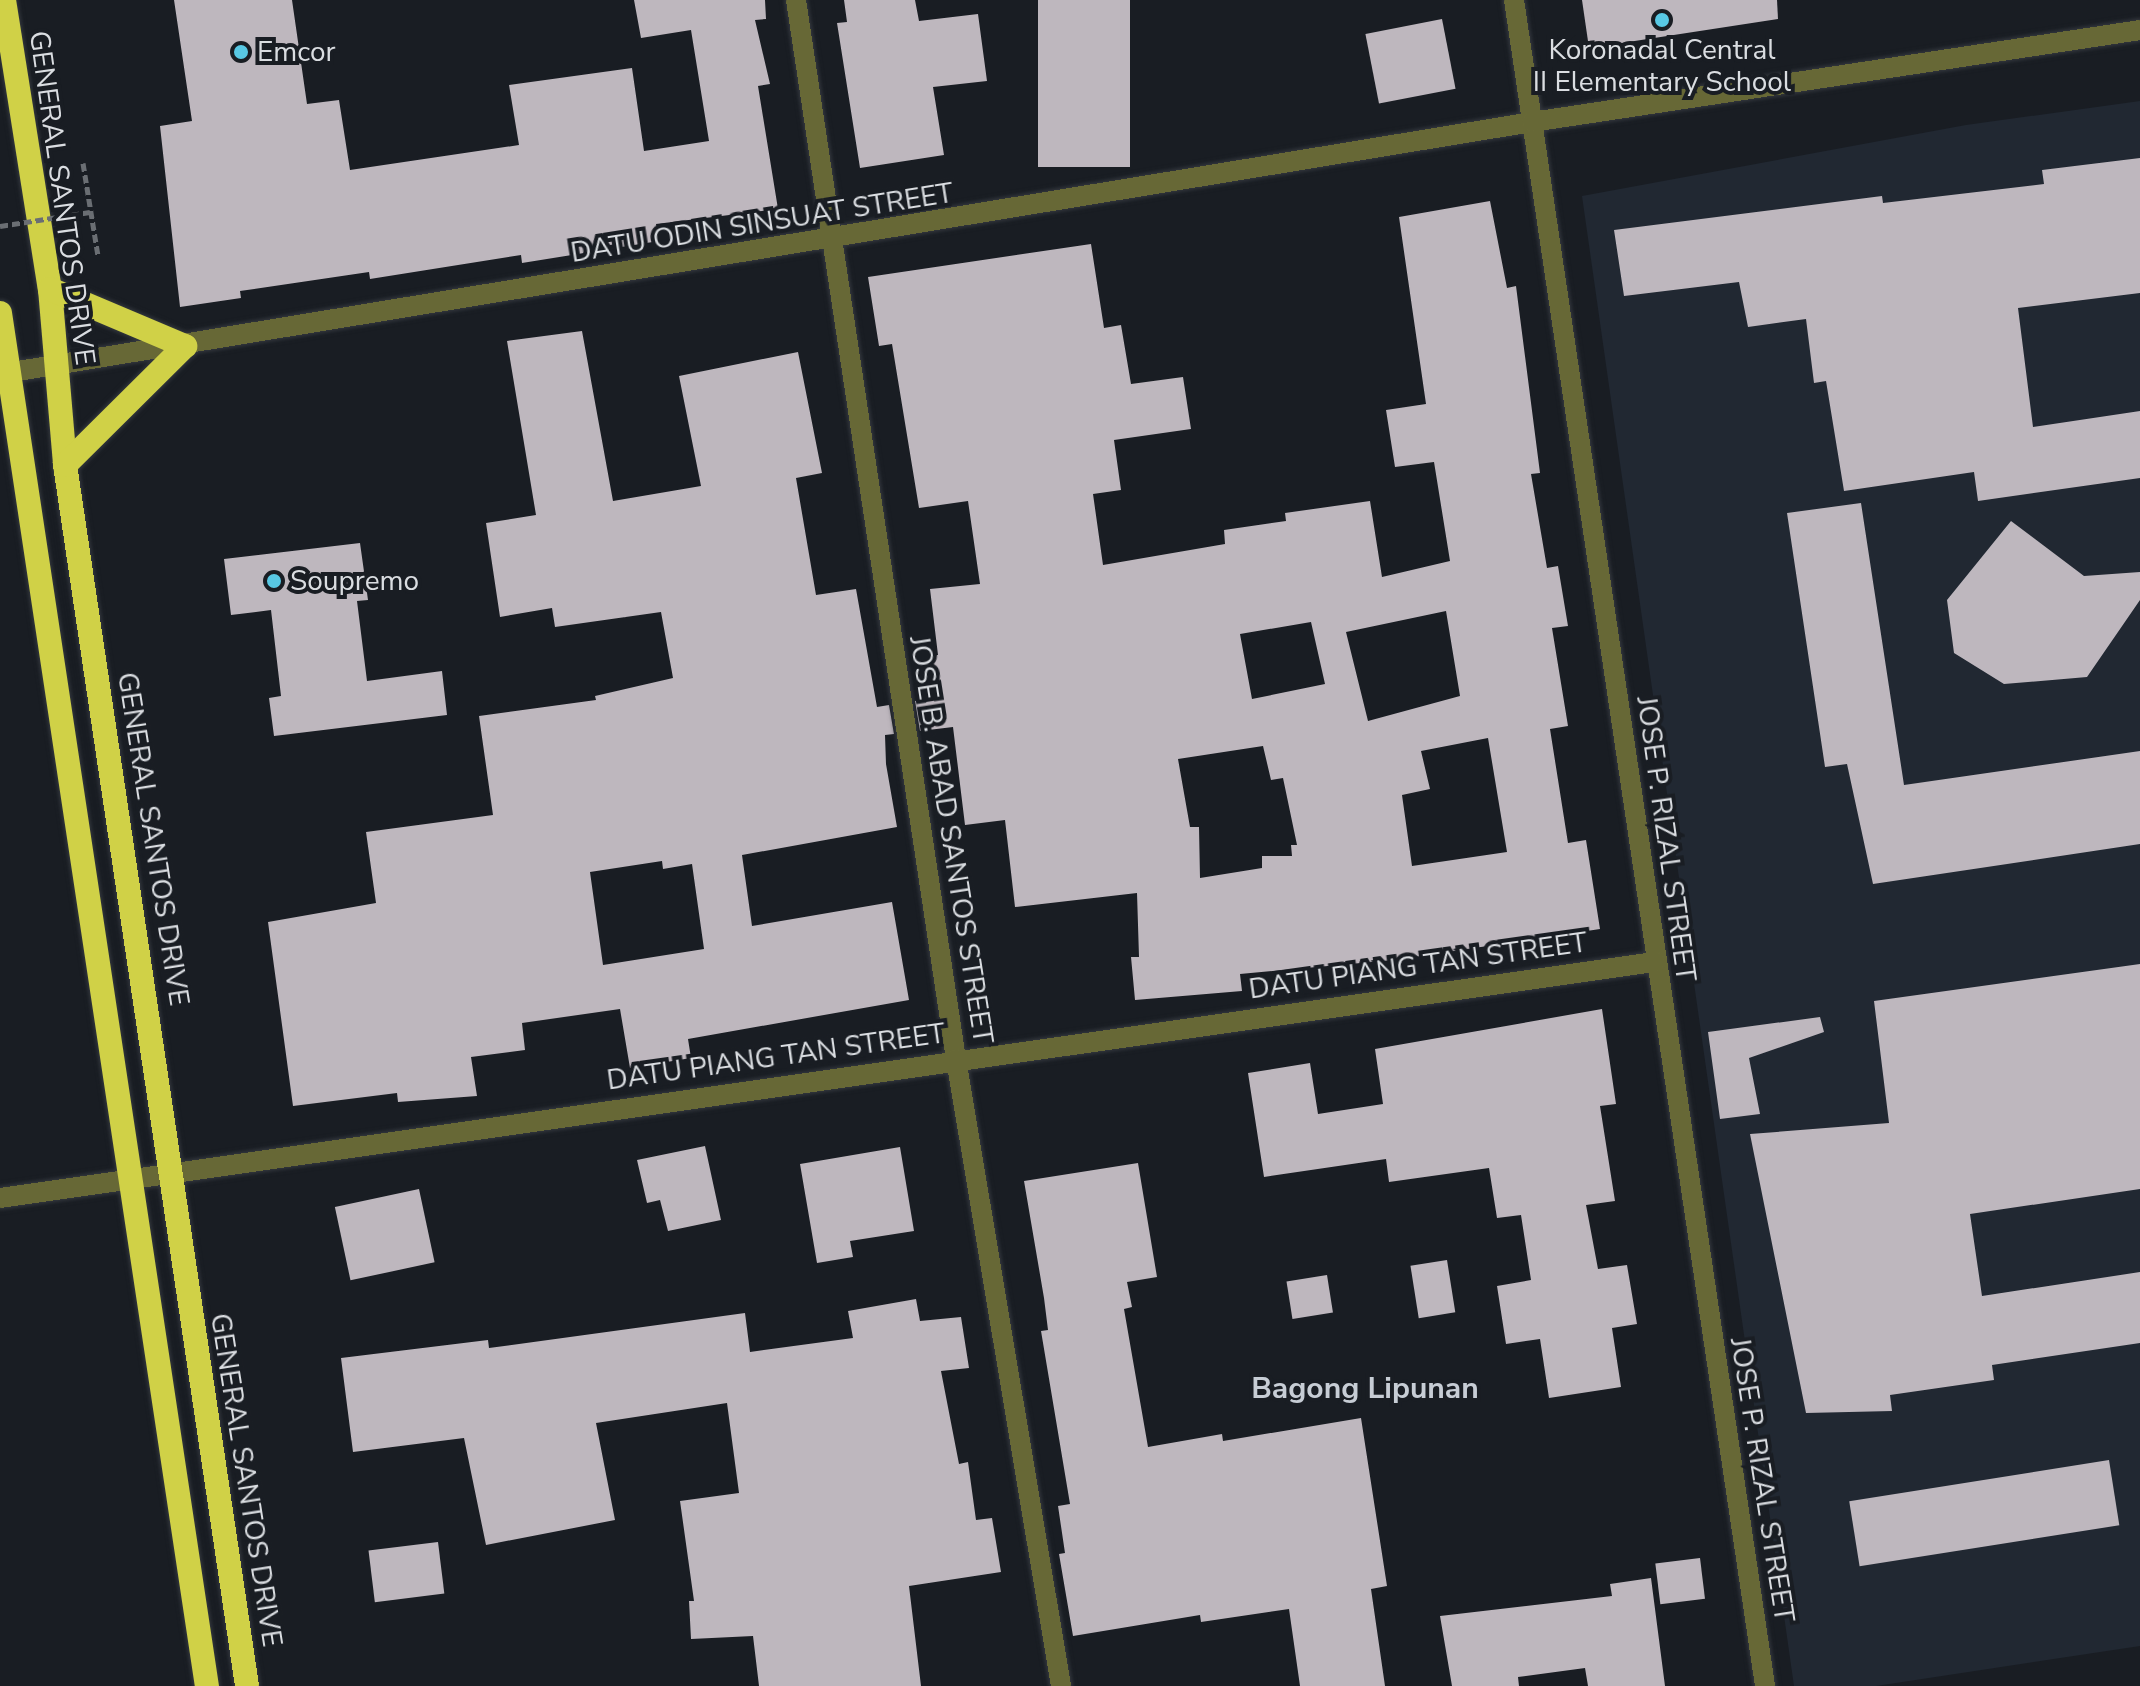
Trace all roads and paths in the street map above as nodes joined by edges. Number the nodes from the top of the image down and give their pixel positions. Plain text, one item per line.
1 (4, 0) edge
2 (796, 0) edge
3 (1514, 0) edge
4 (2140, 30) edge
5 (1532, 122) junction
6 (83, 163) dead end
7 (90, 212) junction
8 (0, 226) edge
9 (832, 241) junction
10 (98, 256) dead end
11 (50, 289) junction
12 (0, 313) edge
13 (185, 346) junction
14 (56, 364) junction
15 (5, 373) edge
16 (0, 455) edge
17 (65, 465) junction
18 (24, 470) junction
19 (1655, 962) junction
20 (956, 1059) junction
21 (172, 1173) junction
22 (133, 1179) junction
23 (0, 1198) edge
24 (207, 1686) edge
25 (247, 1686) edge
26 (1061, 1686) edge
27 (1765, 1686) edge

1 - 11 highway, GENERAL SANTOS DRIVE
2 - 9 street, JOSE B. ABAD SANTOS STREET
3 - 5 street, JOSE P. RIZAL STREET
4 - 5 street, DATU ODIN SINSUAT STREET
5 - 9 street, DATU ODIN SINSUAT STREET
5 - 19 street, JOSE P. RIZAL STREET
6 - 7 path
7 - 8 path, bridge
7 - 10 path
9 - 13 street, DATU ODIN SINSUAT STREET
9 - 20 street, JOSE B. ABAD SANTOS STREET
11 - 13 highway
11 - 14 highway, GENERAL SANTOS DRIVE
12 - 15 highway
13 - 14 street, DATU ODIN SINSUAT STREET
13 - 17 highway
14 - 15 street, DATU ODIN SINSUAT STREET
14 - 17 highway, GENERAL SANTOS DRIVE
15 - 18 highway
16 - 18 highway
17 - 21 highway, GENERAL SANTOS DRIVE
18 - 22 highway
19 - 20 street, DATU PIANG TAN STREET
19 - 27 street, JOSE P. RIZAL STREET
20 - 21 street, DATU PIANG TAN STREET
20 - 26 street, JOSE B. ABAD SANTOS STREET
21 - 22 street, DATU PIANG TAN STREET
21 - 25 highway, GENERAL SANTOS DRIVE
22 - 23 street, DATU PIANG TAN STREET
22 - 24 highway

